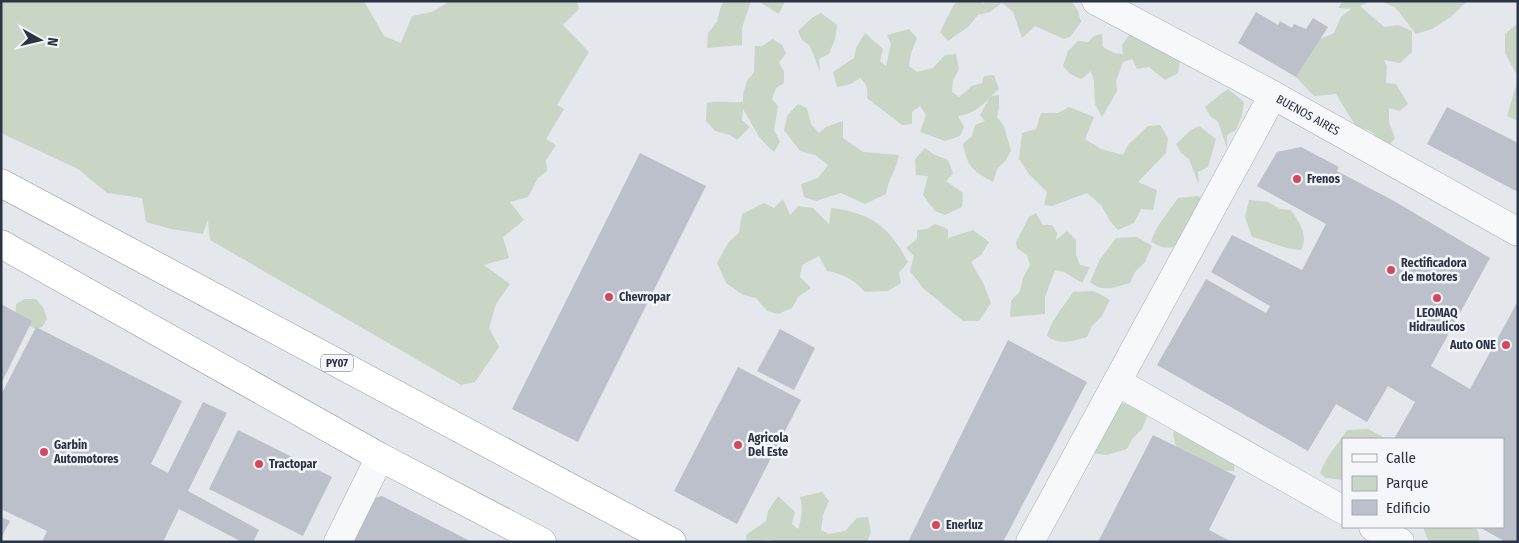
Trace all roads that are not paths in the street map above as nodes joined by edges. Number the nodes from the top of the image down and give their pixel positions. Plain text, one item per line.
1 (1096, 1) edge
2 (1273, 95) junction
3 (1, 183) edge
4 (1518, 232) edge
5 (1, 244) edge
6 (1117, 382) junction
7 (380, 457) junction
8 (1342, 509) edge
9 (1375, 528) edge
10 (338, 542) edge
11 (542, 542) edge
12 (672, 542) edge
13 (1030, 542) edge
14 (1400, 542) edge

1 - 2 street, BUENOS AIRES
2 - 4 street, BUENOS AIRES
2 - 6 street
3 - 12 highway, PY07
5 - 7 highway
6 - 8 street
6 - 13 street
7 - 10 street
7 - 11 highway
9 - 14 street

